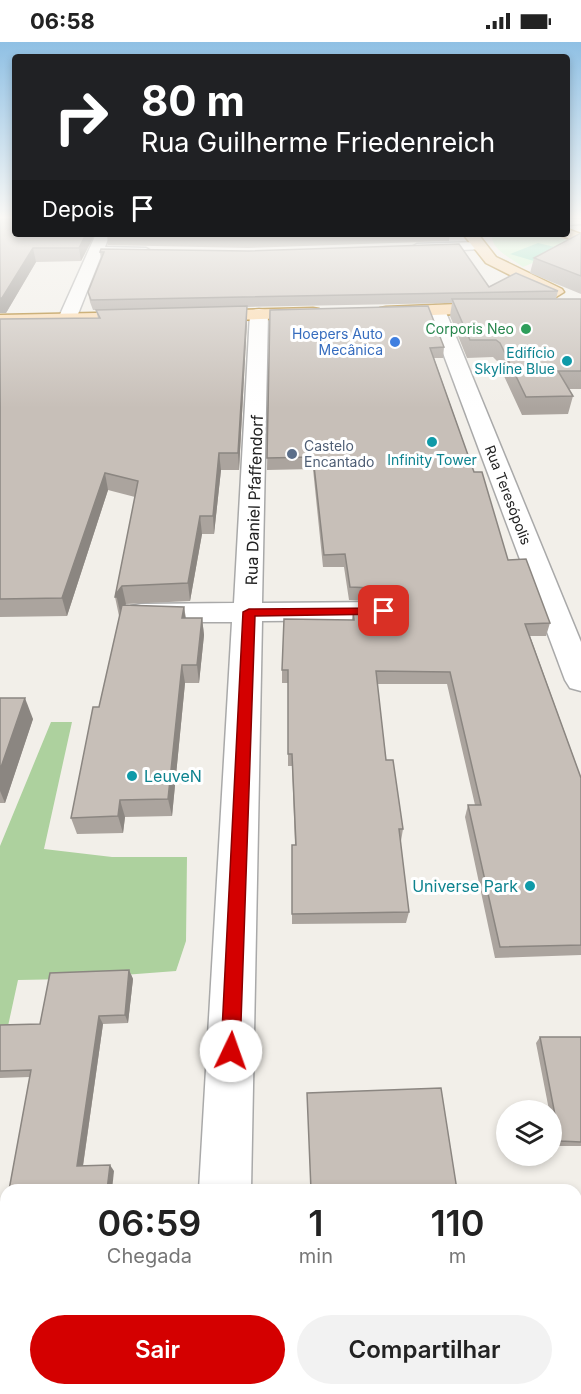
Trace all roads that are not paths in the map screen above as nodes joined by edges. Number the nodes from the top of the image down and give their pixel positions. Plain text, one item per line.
1 (83, 282) edge
2 (497, 282) edge
3 (534, 282) edge
4 (581, 302) edge
5 (581, 309) edge
6 (436, 310) junction
7 (373, 312) edge
8 (328, 313) edge
9 (259, 314) junction
10 (158, 316) edge
11 (180, 316) edge
12 (67, 319) junction
13 (0, 320) edge
14 (384, 611) edge
15 (249, 612) junction
16 (136, 613) edge
17 (581, 680) edge
18 (225, 1184) edge

1 - 12 street
2 - 6 main road
3 - 4 main road
5 - 6 main road
6 - 7 main road
6 - 17 street, Rua Teresópolis
8 - 9 main road
9 - 11 main road
9 - 15 street, Rua Daniel Pfaffendorf
10 - 12 main road
12 - 13 main road
14 - 15 street
15 - 16 street
15 - 18 street, Rua Daniel Pfaffendorf

